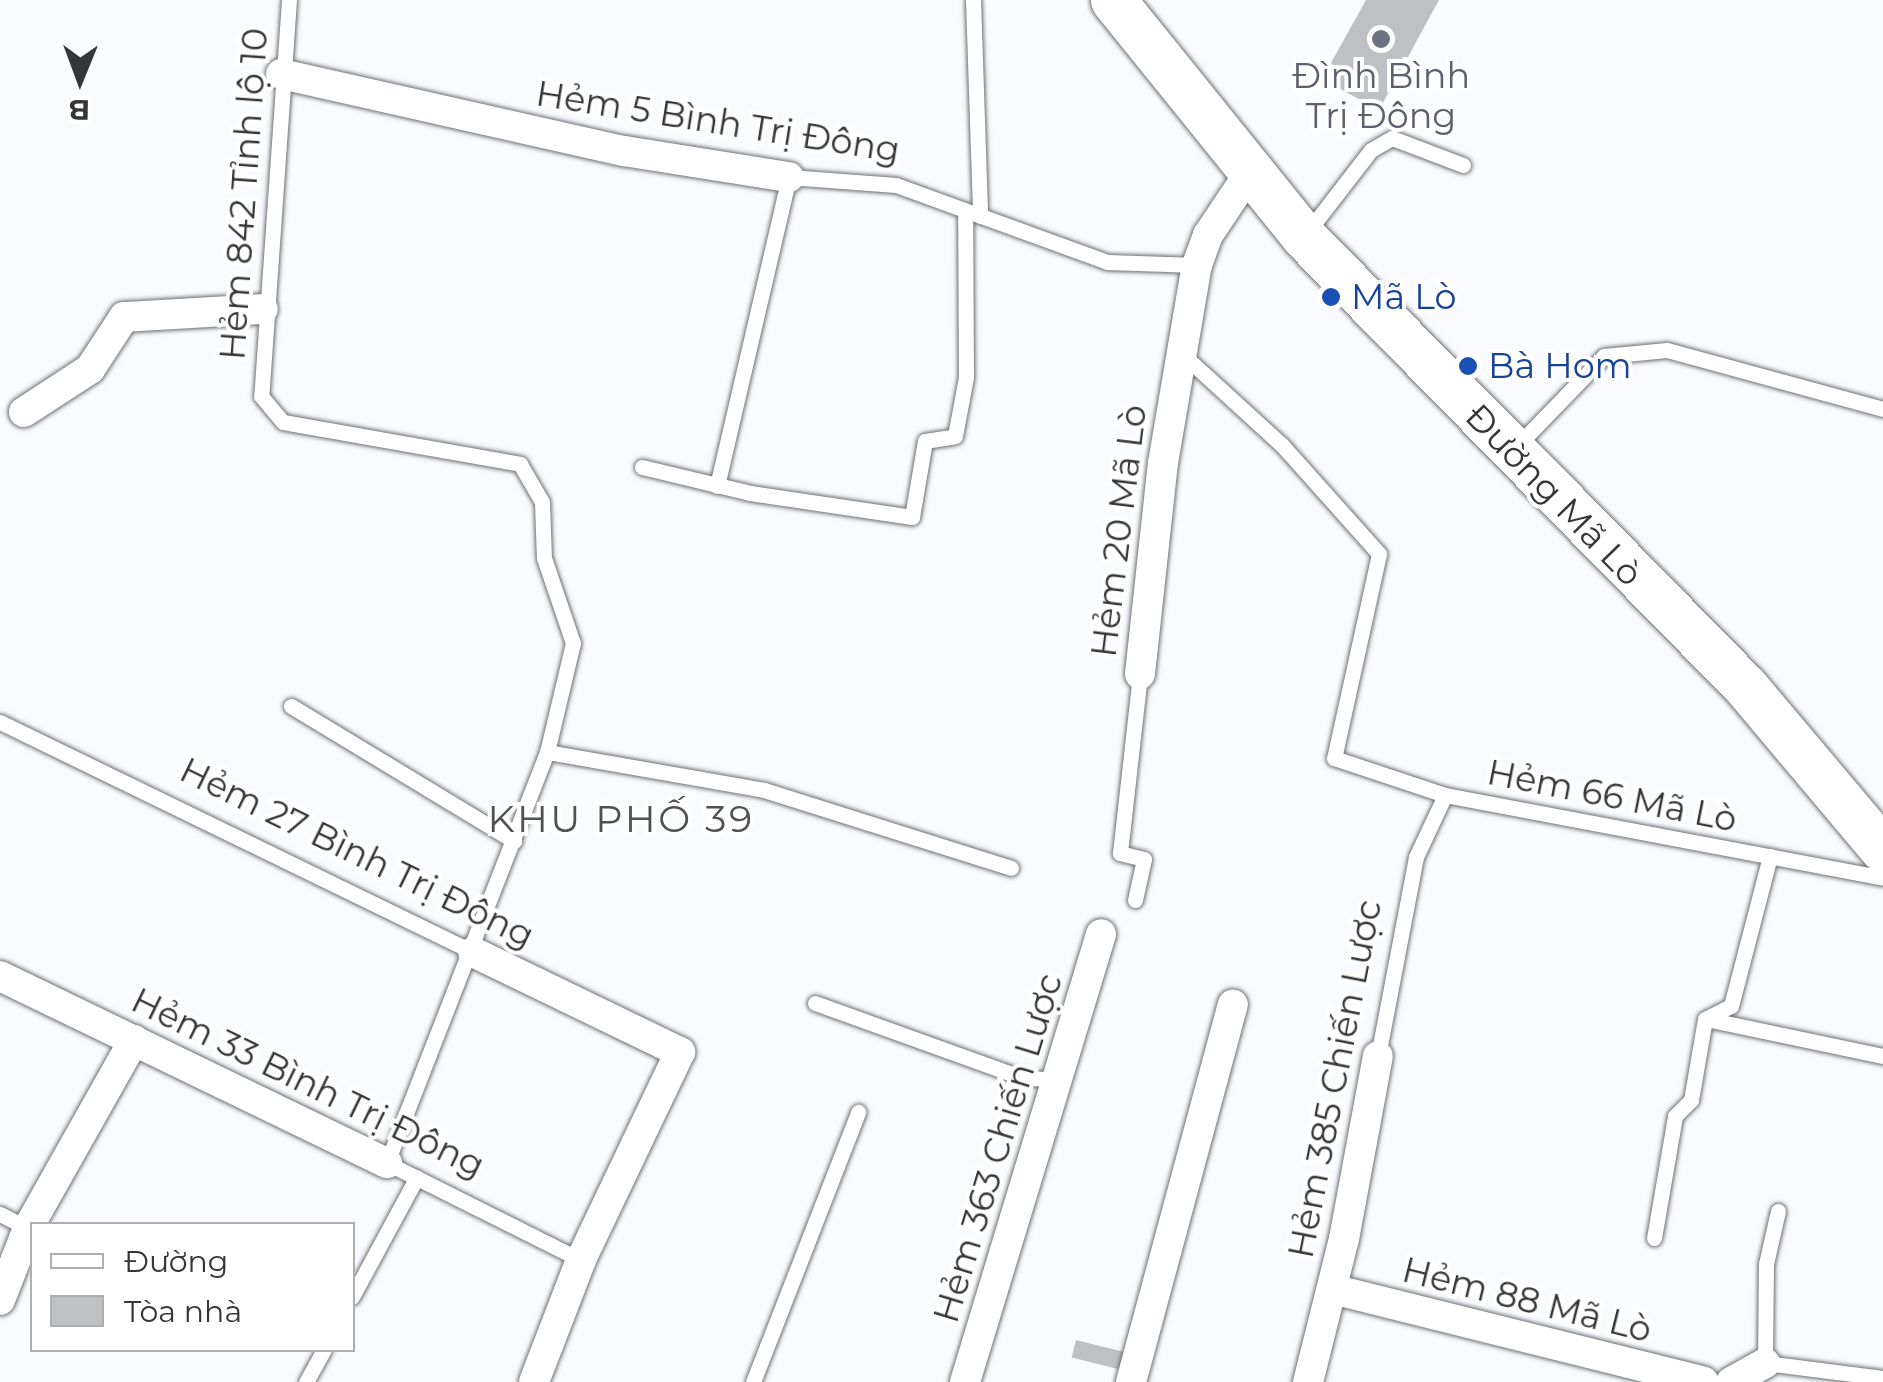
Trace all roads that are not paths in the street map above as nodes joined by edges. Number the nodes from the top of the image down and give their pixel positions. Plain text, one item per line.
1 (973, 0) edge
2 (1113, 0) edge
3 (285, 1) edge
4 (281, 74) junction
5 (1462, 164) dead end
6 (1252, 168) junction
7 (788, 178) junction
8 (972, 214) junction
9 (1304, 237) junction
10 (1196, 265) junction
11 (263, 309) junction
12 (1180, 352) junction
13 (1883, 410) edge
14 (24, 412) dead end
15 (1512, 451) junction
16 (642, 467) dead end
17 (717, 486) junction
18 (1140, 674) joint
19 (291, 706) dead end
20 (0, 722) edge
21 (547, 752) junction
22 (1445, 795) junction
23 (514, 842) junction
24 (1883, 850) edge
25 (1770, 856) junction
26 (1011, 868) dead end
27 (1883, 878) edge
28 (1135, 900) dead end
29 (1101, 934) dead end
30 (473, 952) junction
31 (0, 976) edge
32 (815, 1003) dead end
33 (1234, 1005) dead end
34 (1704, 1018) junction
35 (134, 1040) junction
36 (1378, 1056) joint
37 (1883, 1056) edge
38 (1059, 1080) junction
39 (858, 1112) dead end
40 (388, 1163) junction
41 (417, 1177) junction
42 (1778, 1211) dead end
43 (0, 1214) edge
44 (31, 1222) edge
45 (30, 1224) edge
46 (28, 1228) junction
47 (1654, 1238) dead end
48 (582, 1260) junction
49 (1332, 1289) junction
50 (355, 1291) edge
51 (0, 1300) edge
52 (323, 1352) edge
53 (1765, 1362) junction
54 (1883, 1378) edge
55 (306, 1382) edge
56 (534, 1382) edge
57 (753, 1382) edge
58 (964, 1382) edge
59 (1132, 1382) edge
60 (1308, 1382) edge
61 (1704, 1382) edge
62 (1731, 1382) edge

1 - 8 lane
2 - 6 main road, Đường Mã Lò
3 - 4 lane, Hẻm 842 Tỉnh lộ 10
4 - 7 street, Hẻm 5 Bình Trị Đông
4 - 11 lane, Hẻm 842 Tỉnh lộ 10
5 - 9 lane
6 - 9 main road, Đường Mã Lò
6 - 10 street, Hẻm 20 Mã Lò
7 - 8 lane, Hẻm 5 Bình Trị Đông
7 - 17 lane
8 - 10 lane, Hẻm 5 Bình Trị Đông
8 - 17 lane
9 - 15 main road, Đường Mã Lò
10 - 12 street, Hẻm 20 Mã Lò
11 - 14 street
11 - 21 lane, Hẻm 842 Tỉnh lộ 10
12 - 18 street, Hẻm 20 Mã Lò
12 - 22 lane, Hẻm 66 Mã Lò
13 - 15 lane
15 - 24 main road, Đường Mã Lò
16 - 17 lane
18 - 28 lane, Hẻm 20 Mã Lò
19 - 23 lane
20 - 30 lane, Hẻm 27 Bình Trị Đông
21 - 23 lane, Hẻm 842 Tỉnh lộ 10
21 - 26 lane
22 - 25 lane, Hẻm 66 Mã Lò
22 - 36 lane, Hẻm 385 Chiến Lược
23 - 30 lane, Hẻm 842 Tỉnh lộ 10
25 - 27 lane, Hẻm 66 Mã Lò
25 - 34 lane
29 - 38 street, Hẻm 363 Chiến Lược
30 - 40 lane, Hẻm 842 Tỉnh lộ 10
30 - 48 street, Hẻm 27 Bình Trị Đông
31 - 35 street, Hẻm 33 Bình Trị Đông
32 - 38 lane
33 - 59 street
34 - 37 lane
34 - 47 lane
35 - 40 street, Hẻm 33 Bình Trị Đông
35 - 44 street
36 - 49 street, Hẻm 385 Chiến Lược
38 - 58 street, Hẻm 363 Chiến Lược
39 - 57 lane
40 - 41 lane, Hẻm 33 Bình Trị Đông
41 - 48 lane, Hẻm 33 Bình Trị Đông
41 - 50 lane
42 - 53 lane
43 - 46 lane
45 - 46 street
46 - 51 street
48 - 56 street
49 - 60 street, Hẻm 385 Chiến Lược
49 - 61 street, Hẻm 88 Mã Lò
52 - 55 lane
53 - 54 lane
53 - 62 street

